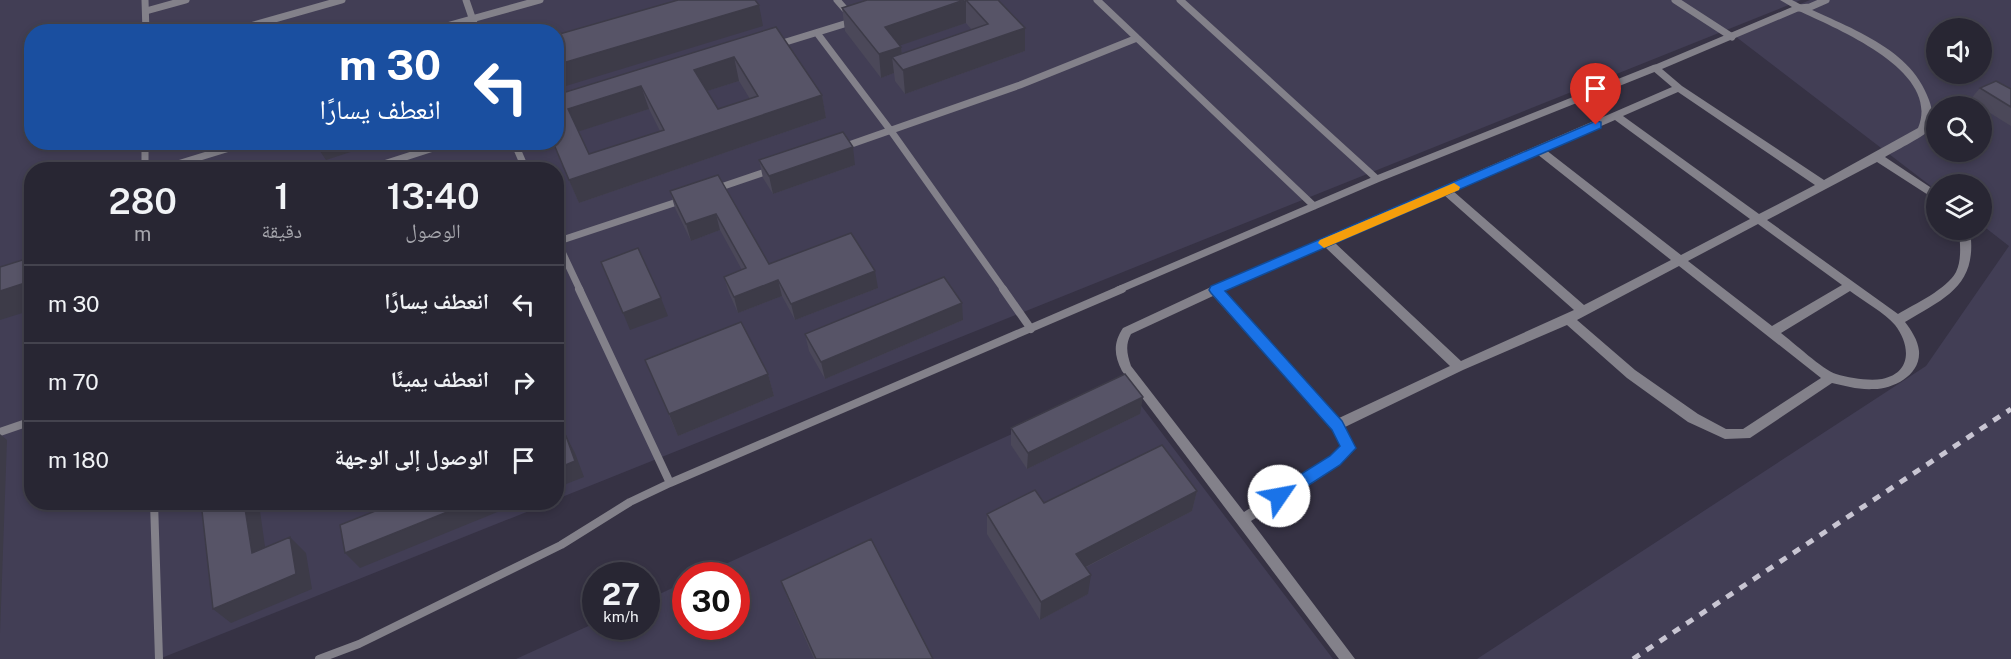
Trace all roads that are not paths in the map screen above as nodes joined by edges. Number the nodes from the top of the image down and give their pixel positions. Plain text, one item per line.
1 (145, 0) edge
2 (186, 0) edge
3 (342, 0) edge
4 (466, 0) edge
5 (540, 0) edge
6 (837, 0) edge
7 (1097, 0) edge
8 (1180, 0) edge
9 (1675, 0) edge
10 (1785, 0) edge
11 (1826, 0) edge
12 (1798, 8) junction
13 (146, 11) junction
14 (865, 17) edge
15 (472, 18) junction
16 (855, 20) junction
17 (146, 24) edge
18 (257, 24) edge
19 (452, 24) edge
20 (474, 24) edge
21 (817, 33) junction
22 (1732, 37) junction
23 (1137, 38) junction
24 (771, 47) edge
25 (1655, 68) junction
26 (1679, 88) junction
27 (1616, 116) junction
28 (891, 131) junction
29 (835, 149) edge
30 (223, 150) edge
31 (427, 150) edge
32 (1539, 150) junction
33 (1877, 157) junction
34 (184, 162) edge
35 (390, 162) edge
36 (780, 168) edge
37 (1377, 179) junction
38 (1823, 185) junction
39 (1926, 189) edge
40 (1446, 190) junction
41 (702, 194) edge
42 (691, 197) edge
43 (1314, 206) junction
44 (1758, 220) junction
45 (564, 239) edge
46 (1966, 240) edge
47 (1327, 242) junction
48 (564, 256) edge
49 (1680, 260) junction
50 (1850, 286) junction
51 (1215, 290) junction
52 (1582, 311) junction
53 (1568, 319) junction
54 (1898, 320) junction
55 (1031, 329) junction
56 (1772, 332) junction
57 (1459, 367) junction
58 (1830, 378) junction
59 (24, 424) edge
60 (1337, 425) junction
61 (0, 432) edge
62 (670, 483) junction
63 (154, 510) edge
64 (1242, 520) junction
65 (159, 659) edge
66 (319, 659) edge
67 (1348, 659) edge

1 - 13 lane
2 - 13 lane
3 - 18 lane
4 - 15 lane
5 - 15 lane
6 - 16 lane
7 - 23 lane
8 - 37 lane
9 - 22 lane
10 - 12 street
11 - 12 lane
12 - 22 street
12 - 33 street
13 - 17 lane
14 - 16 lane
15 - 19 lane
15 - 20 lane
16 - 21 lane
21 - 24 lane
21 - 28 lane
22 - 25 street
23 - 28 lane
23 - 43 lane
25 - 26 street
25 - 37 lane
26 - 27 street
26 - 38 street
27 - 32 street
27 - 44 street
28 - 29 lane
28 - 55 lane
30 - 34 lane
31 - 35 lane
32 - 40 street
32 - 49 street
33 - 38 street
33 - 39 street
36 - 41 lane
37 - 43 lane
38 - 44 street
40 - 47 street
40 - 52 street
42 - 45 lane
43 - 55 lane
44 - 49 street
44 - 50 street
46 - 54 street
47 - 51 street
47 - 57 street
48 - 62 lane
49 - 52 street
49 - 56 street
50 - 54 street
50 - 56 street
51 - 60 street
51 - 64 street
52 - 53 street
53 - 57 street
53 - 58 street
54 - 58 street
55 - 62 lane
56 - 58 street
57 - 60 street
59 - 61 lane
60 - 64 street
62 - 66 lane
63 - 65 lane
64 - 67 street

